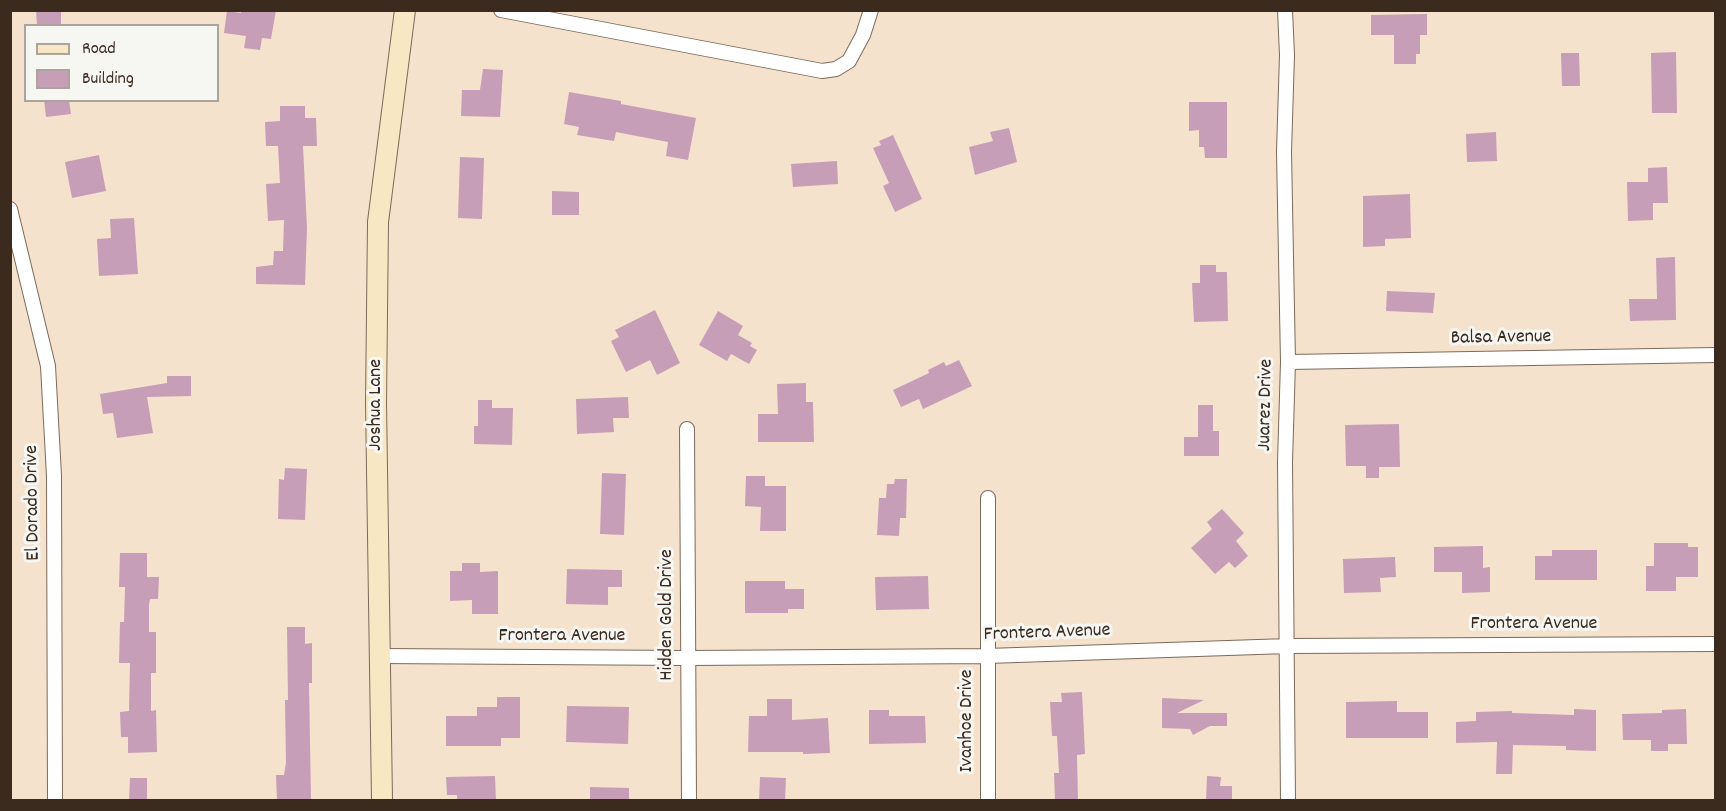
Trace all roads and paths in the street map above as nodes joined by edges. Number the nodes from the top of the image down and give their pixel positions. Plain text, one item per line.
1 (405, 10) edge
2 (501, 10) edge
3 (870, 10) edge
4 (1285, 10) edge
5 (10, 209) edge
6 (1716, 355) edge
7 (1288, 362) junction
8 (687, 429) dead end
9 (988, 498) dead end
10 (1716, 644) edge
11 (1288, 646) junction
12 (380, 656) junction
13 (987, 656) junction
14 (688, 658) junction
15 (55, 801) edge
16 (382, 801) edge
17 (689, 801) edge
18 (988, 801) edge
19 (1288, 801) edge

1 - 12 main road, Joshua Lane
2 - 3 street
4 - 7 street, Juarez Drive
5 - 15 street, El Dorado Drive
6 - 7 street, Balsa Avenue
7 - 11 street, Juarez Drive
8 - 14 street, Hidden Gold Drive
9 - 13 street, Ivanhoe Drive
10 - 11 street, Frontera Avenue
11 - 13 street, Frontera Avenue
11 - 19 street, Juarez Drive
12 - 14 street, Frontera Avenue
12 - 16 main road, Joshua Lane
13 - 14 street, Frontera Avenue
13 - 18 street, Ivanhoe Drive
14 - 17 street, Hidden Gold Drive

